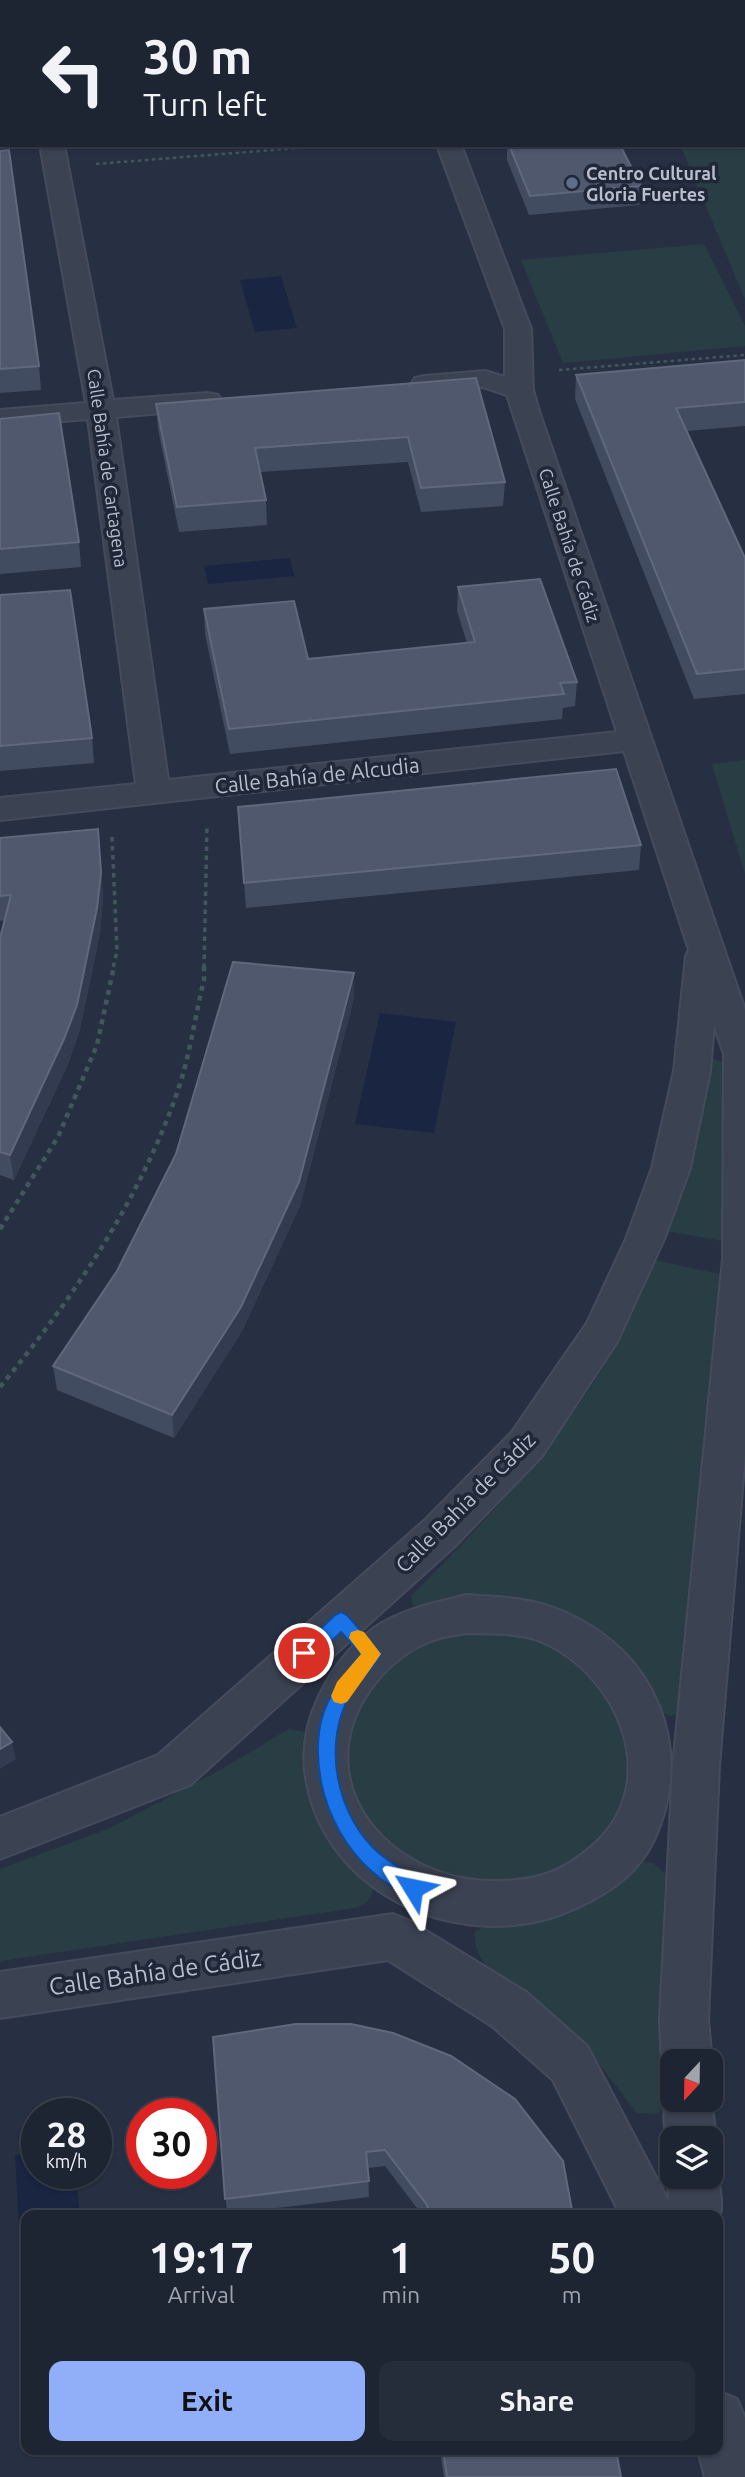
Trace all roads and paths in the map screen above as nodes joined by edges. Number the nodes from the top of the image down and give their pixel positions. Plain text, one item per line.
1 (52, 147) edge
2 (311, 147) edge
3 (450, 147) edge
4 (87, 165) dead end
5 (745, 355) edge
6 (520, 382) junction
7 (395, 386) edge
8 (234, 399) edge
9 (101, 410) junction
10 (0, 418) edge
11 (635, 740) junction
12 (153, 792) junction
13 (0, 808) edge
14 (207, 815) dead end
15 (112, 826) dead end
16 (704, 944) junction
17 (0, 1229) edge
18 (0, 1387) edge
19 (341, 1620) junction
20 (372, 1654) junction
21 (675, 1762) junction
22 (0, 1838) edge
23 (413, 1888) junction
24 (393, 1937) junction
25 (0, 1995) edge
26 (686, 2049) edge
27 (694, 2189) edge
28 (646, 2210) edge
29 (695, 2210) edge
30 (723, 2439) edge
31 (732, 2477) edge

1 - 9 street, Calle Bahía de Cartagena
2 - 4 path
3 - 6 street, Calle Bahía de Cádiz
5 - 6 path
6 - 7 street
6 - 11 street, Calle Bahía de Cádiz
8 - 9 street
9 - 10 street
9 - 12 street, Calle Bahía de Cartagena
11 - 12 street, Calle Bahía de Alcudia
11 - 16 street, Calle Bahía de Cádiz
12 - 13 street, Calle Bahía de Alcudia
14 - 18 path
15 - 17 path
16 - 19 street, Calle Bahía de Cádiz
16 - 21 street, Calle Bahía de Cádiz
19 - 20 street
19 - 22 street, Calle Bahía de Cádiz
20 - 21 street
20 - 23 street
21 - 23 street
21 - 26 street
23 - 24 street
24 - 25 street, Calle Bahía de Cádiz
24 - 28 street
27 - 29 street
30 - 31 street

